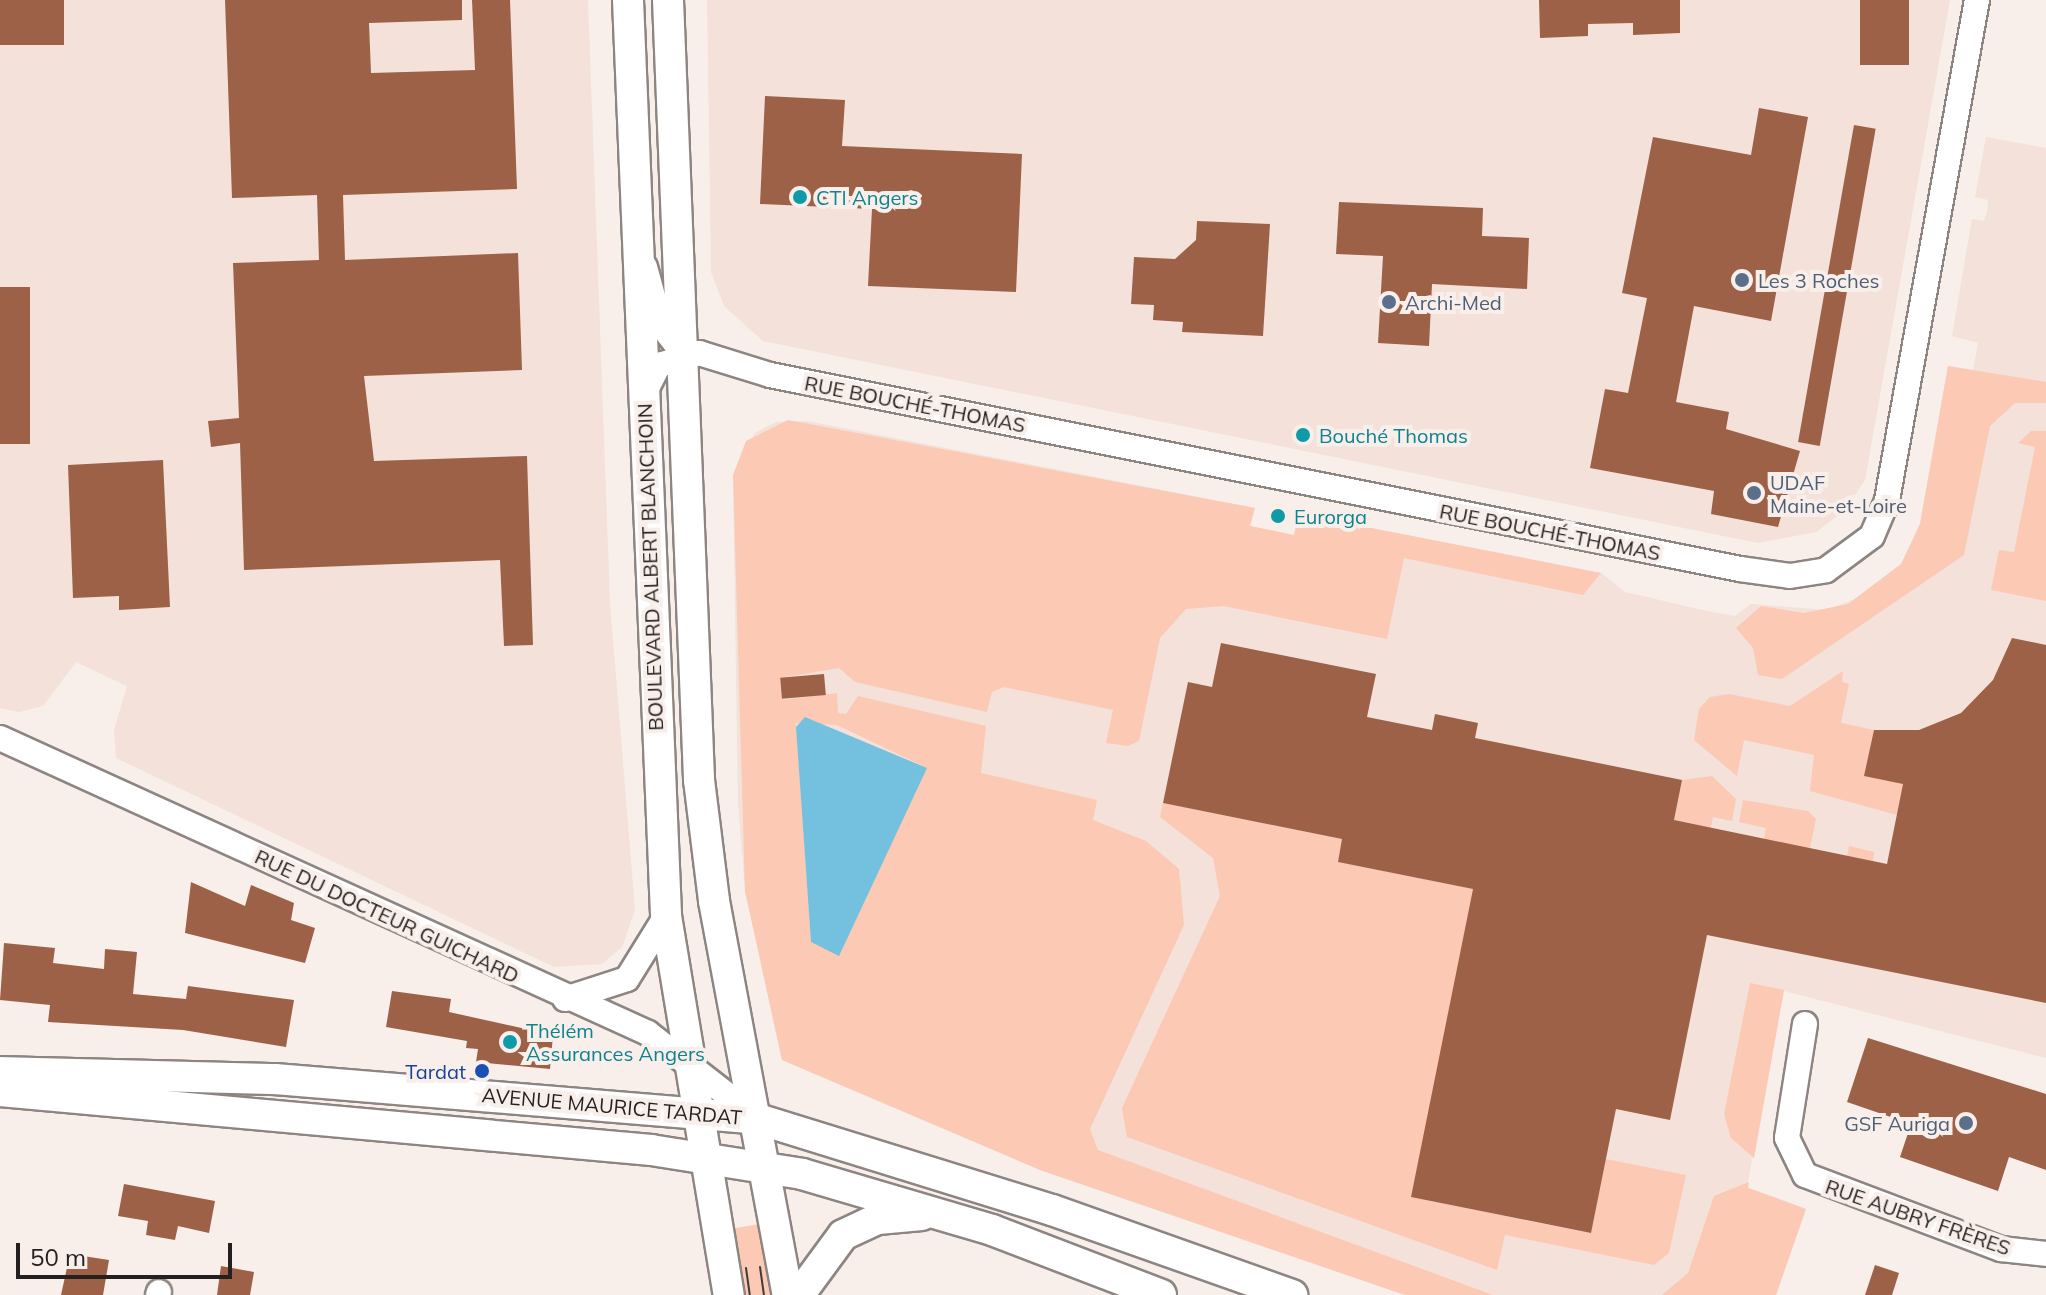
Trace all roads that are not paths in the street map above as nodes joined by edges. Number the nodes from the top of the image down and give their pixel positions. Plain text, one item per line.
1 (628, 0) edge
2 (668, 0) edge
3 (1977, 0) edge
4 (636, 250) junction
5 (684, 354) junction
6 (644, 394) junction
7 (0, 738) edge
8 (666, 916) junction
9 (565, 999) junction
10 (1805, 1024) dead end
11 (690, 1061) junction
12 (0, 1072) edge
13 (0, 1091) edge
14 (758, 1119) junction
15 (701, 1133) junction
16 (768, 1169) junction
17 (935, 1214) junction
18 (2046, 1254) edge
19 (729, 1295) edge
20 (788, 1295) edge
21 (799, 1295) edge
22 (1161, 1295) edge
23 (1292, 1295) edge

1 - 4 street, BOULEVARD ALBERT BLANCHOIN
2 - 5 street, BOULEVARD ALBERT BLANCHOIN
3 - 5 street, RUE BOUCHÉ-THOMAS
4 - 5 street
4 - 6 street, BOULEVARD ALBERT BLANCHOIN
5 - 6 street
5 - 14 street, BOULEVARD ALBERT BLANCHOIN
6 - 8 street, BOULEVARD ALBERT BLANCHOIN
7 - 9 street, RUE DU DOCTEUR GUICHARD
8 - 9 street
8 - 11 street, BOULEVARD ALBERT BLANCHOIN
9 - 11 street, RUE DU DOCTEUR GUICHARD
10 - 18 street, RUE AUBRY FRÈRES
11 - 14 street, RUE DU DOCTEUR GUICHARD
11 - 15 street, BOULEVARD ALBERT BLANCHOIN
12 - 15 street, AVENUE MAURICE TARDAT
13 - 15 street, AVENUE MAURICE TARDAT
14 - 15 street, AVENUE MAURICE TARDAT
14 - 16 street, BOULEVARD ALBERT BLANCHOIN
14 - 23 street, AVENUE MAURICE TARDAT
15 - 16 street, AVENUE MAURICE TARDAT
15 - 19 street, BOULEVARD ALBERT BLANCHOIN
16 - 17 street, AVENUE MAURICE TARDAT
16 - 20 street, BOULEVARD ALBERT BLANCHOIN
17 - 21 street
17 - 22 street, AVENUE MAURICE TARDAT

